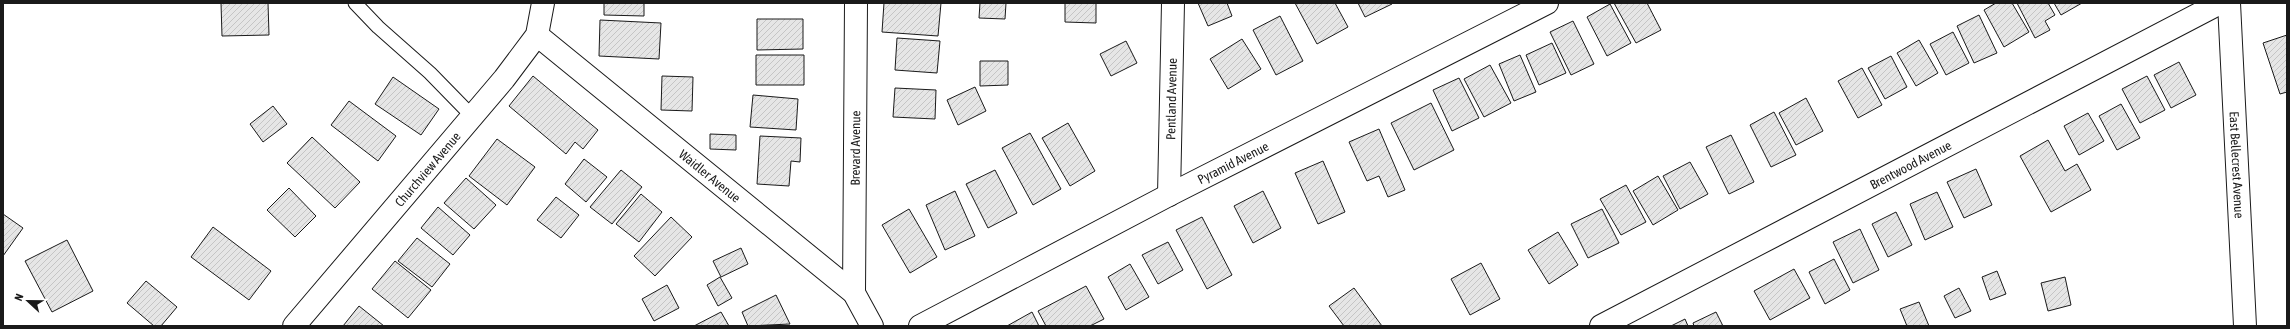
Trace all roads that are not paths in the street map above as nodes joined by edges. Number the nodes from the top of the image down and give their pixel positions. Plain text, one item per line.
1 (355, 3) edge
2 (543, 3) edge
3 (856, 3) edge
4 (1173, 3) edge
5 (1547, 3) edge
6 (2220, 3) edge
7 (2229, 3) edge
8 (537, 36) junction
9 (472, 116) junction
10 (1169, 195) junction
11 (854, 293) junction
12 (294, 326) edge
13 (872, 326) edge
14 (920, 326) edge
15 (1600, 326) edge
16 (2245, 326) edge

1 - 9 lane
2 - 8 street, Churchview Avenue
3 - 11 street, Brevard Avenue
4 - 10 street, Pentland Avenue
5 - 10 street, Pyramid Avenue
6 - 15 street, Brentwood Avenue
7 - 16 street, East Bellecrest Avenue
8 - 9 street, Churchview Avenue
8 - 11 street, Waidler Avenue
9 - 12 street, Churchview Avenue
10 - 14 street, Pyramid Avenue
11 - 13 street, Waidler Avenue

